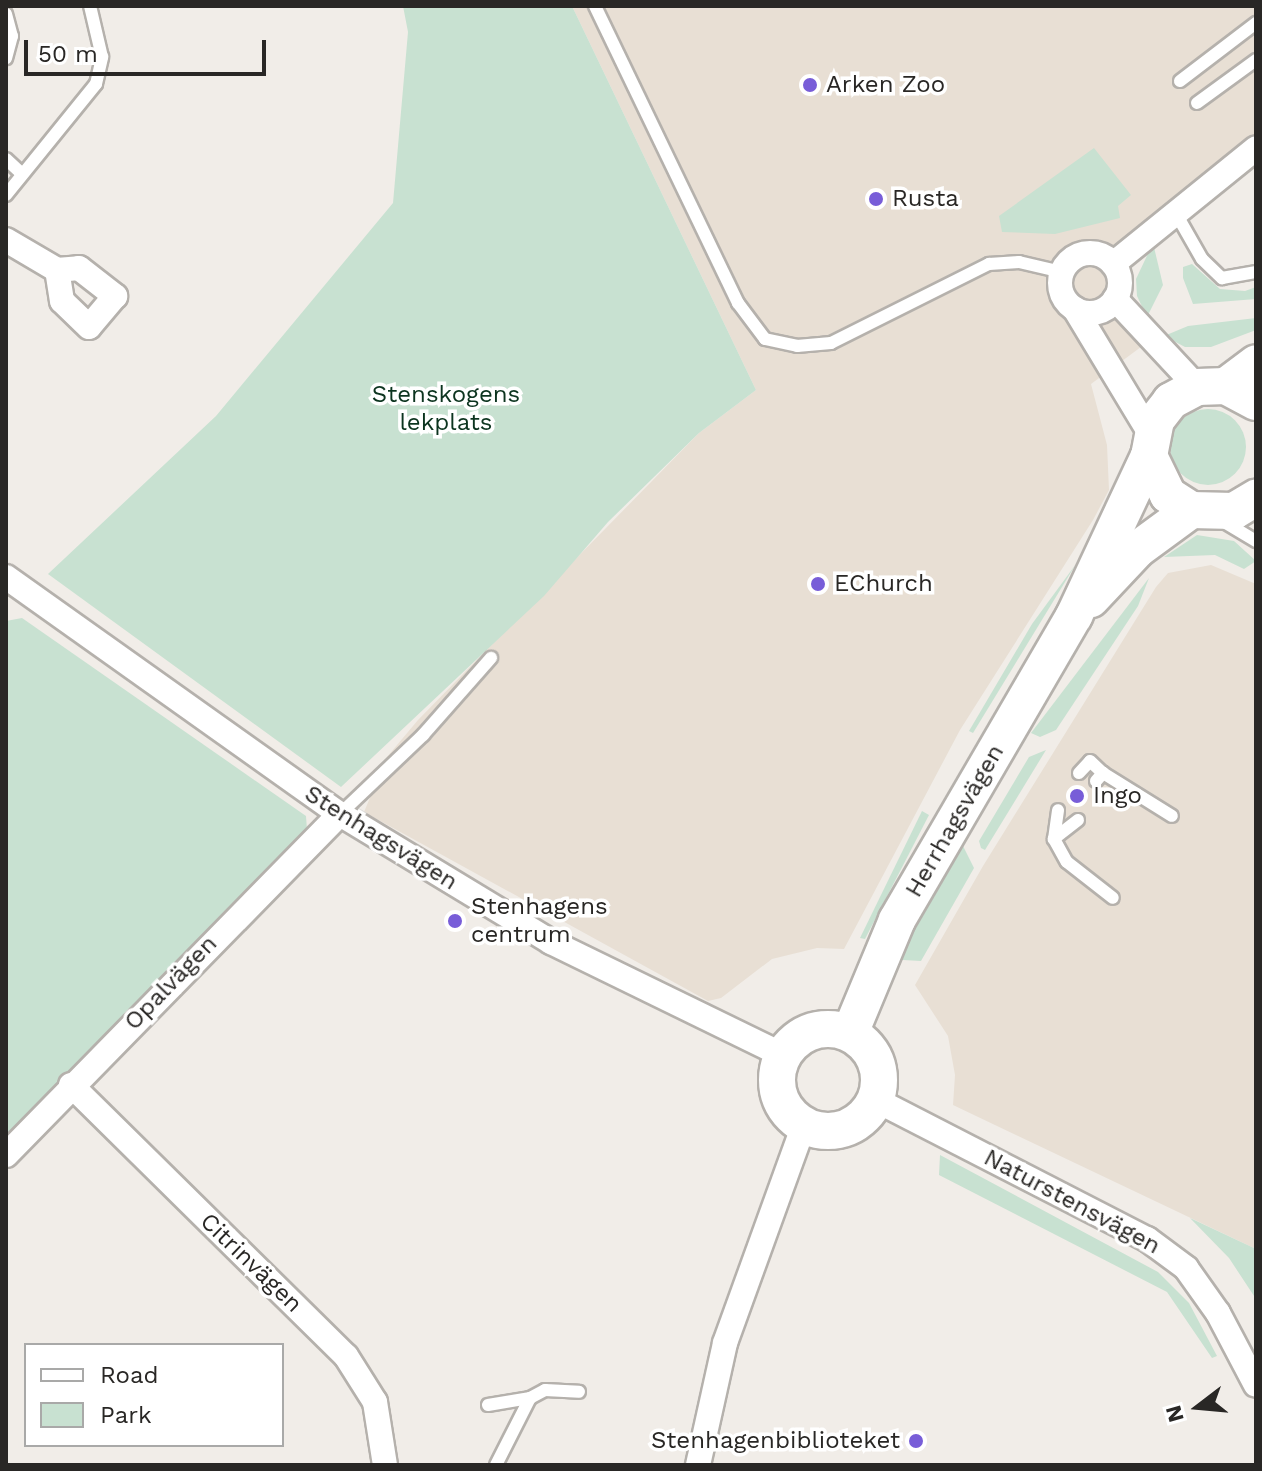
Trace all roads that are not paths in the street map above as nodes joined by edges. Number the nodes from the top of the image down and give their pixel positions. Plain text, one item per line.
1 (90, 6) edge
2 (595, 6) edge
3 (6, 14) edge
4 (1256, 23) edge
5 (6, 58) edge
6 (1256, 60) edge
7 (1180, 81) dead end
8 (1197, 103) dead end
9 (1256, 148) edge
10 (6, 159) edge
11 (22, 174) junction
12 (6, 195) edge
13 (1174, 210) junction
14 (6, 240) edge
15 (1113, 264) junction
16 (57, 270) dead end
17 (1062, 272) junction
18 (1256, 272) edge
19 (1115, 299) junction
20 (1075, 309) junction
21 (1256, 363) edge
22 (1226, 392) edge
23 (1150, 445) junction
24 (1256, 498) edge
25 (1201, 512) junction
26 (1256, 541) edge
27 (6, 577) edge
28 (1074, 616) junction
29 (491, 658) dead end
30 (1079, 773) dead end
31 (1058, 810) dead end
32 (340, 814) junction
33 (1172, 816) dead end
34 (1078, 820) dead end
35 (1054, 839) junction
36 (1113, 898) dead end
37 (850, 1033) junction
38 (783, 1055) junction
39 (71, 1085) junction
40 (876, 1100) junction
41 (804, 1125) junction
42 (6, 1155) edge
43 (1256, 1385) edge
44 (579, 1392) dead end
45 (530, 1398) junction
46 (488, 1405) dead end
47 (385, 1465) edge
48 (496, 1465) edge
49 (698, 1465) edge

1 - 11 lane
2 - 17 lane
3 - 5 lane
4 - 7 lane
6 - 8 lane
9 - 13 street
10 - 11 lane
11 - 12 lane
13 - 15 street
13 - 18 lane
14 - 16 street
15 - 17 street
15 - 19 street
17 - 20 street
19 - 20 street
19 - 22 street
20 - 23 street
21 - 22 street
22 - 23 street, Herrhagsvägen
23 - 25 street
23 - 28 street, Herrhagsvägen
24 - 25 street, Herrhagsvägen
25 - 26 lane
25 - 28 street, Herrhagsvägen
27 - 32 street, Stenhagsvägen
28 - 37 street, Herrhagsvägen
29 - 32 lane
30 - 33 lane
31 - 35 lane
32 - 38 street, Stenhagsvägen
32 - 39 street, Opalvägen
34 - 35 lane
35 - 36 lane
37 - 38 street
37 - 40 street
38 - 41 street
39 - 42 street, Opalvägen
39 - 47 street, Citrinvägen
40 - 41 street
40 - 43 street, Naturstensvägen
41 - 49 street
44 - 45 lane
45 - 46 lane
45 - 48 lane

